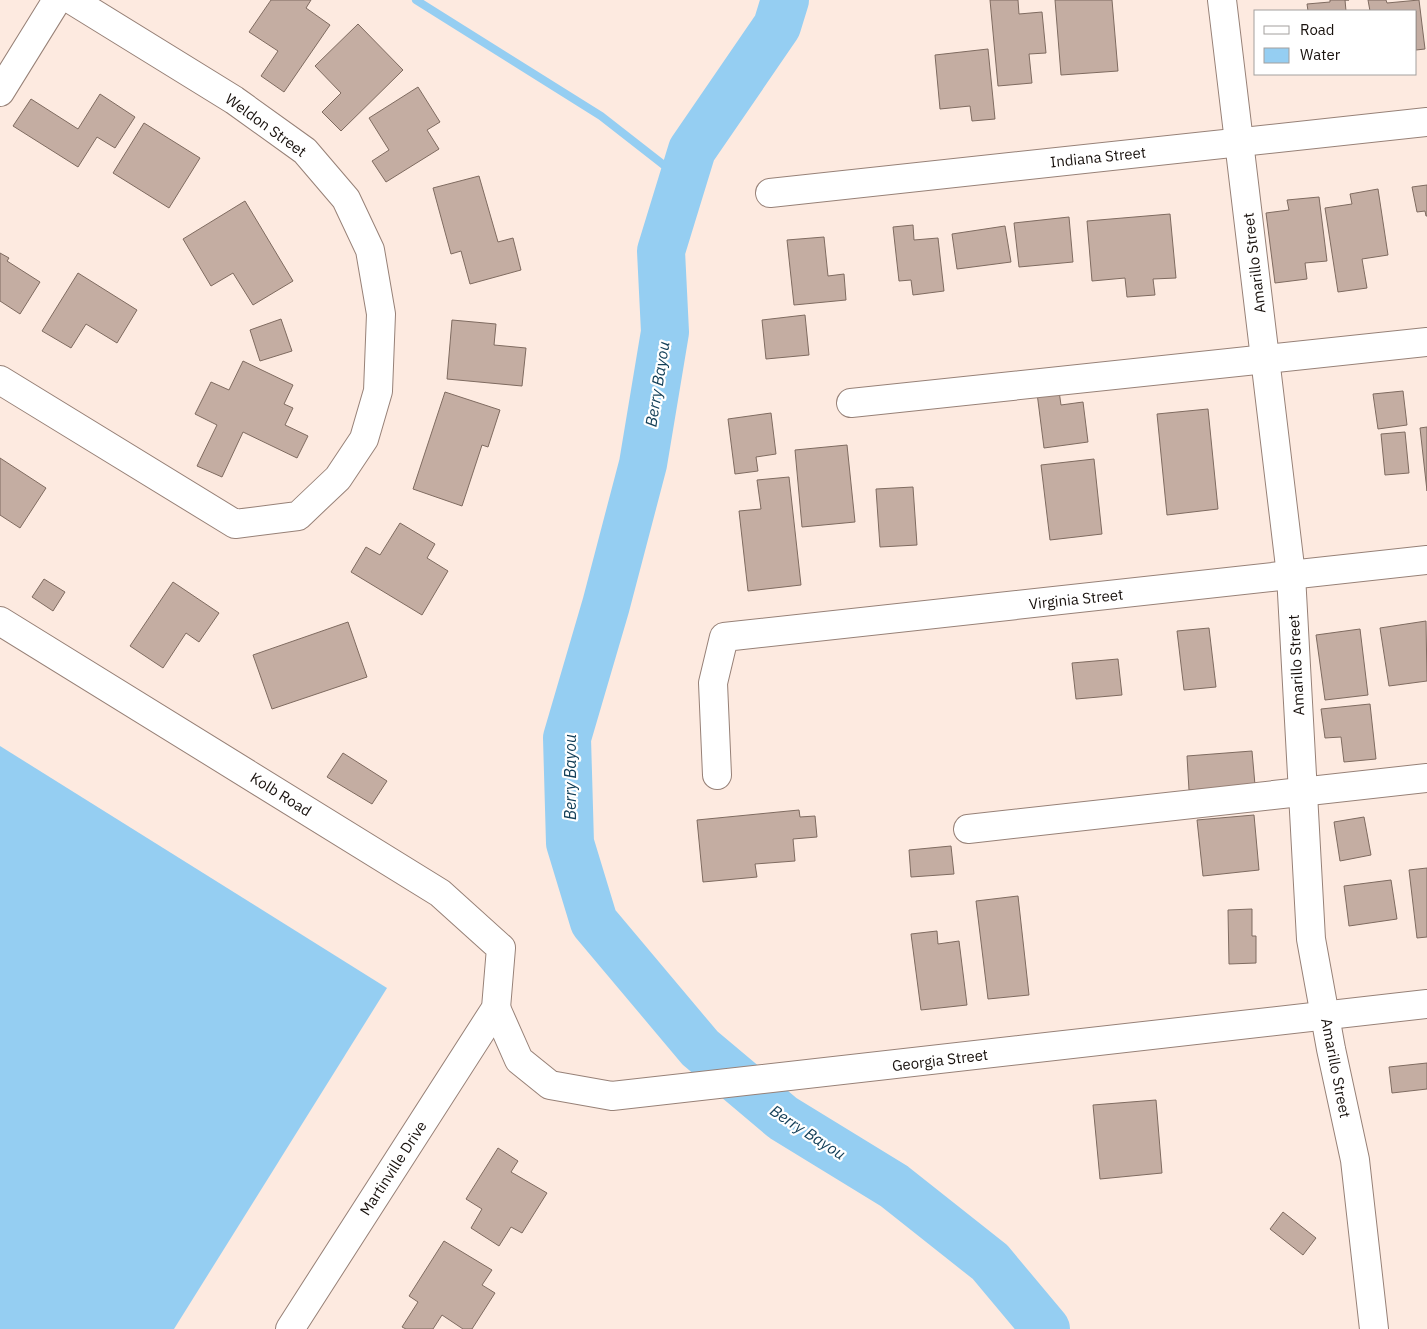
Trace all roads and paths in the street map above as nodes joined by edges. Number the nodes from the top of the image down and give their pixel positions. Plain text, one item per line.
1 (57, 0) edge
2 (72, 0) edge
3 (1222, 0) edge
4 (0, 92) edge
5 (1427, 122) edge
6 (1239, 142) junction
7 (770, 193) dead end
8 (1427, 342) edge
9 (1265, 359) junction
10 (0, 380) edge
11 (851, 403) dead end
12 (1427, 560) edge
13 (1291, 575) junction
14 (0, 621) edge
15 (717, 775) dead end
16 (1427, 778) edge
17 (1303, 792) junction
18 (968, 828) dead end
19 (1427, 1004) edge
20 (496, 1008) junction
21 (1326, 1016) junction
22 (290, 1329) edge
23 (1374, 1329) edge

1 - 4 street
2 - 10 street, Weldon Street
3 - 6 street, Amarillo Street
5 - 6 street, Indiana Street
6 - 7 street, Indiana Street
6 - 9 street, Amarillo Street
8 - 9 street
9 - 11 street
9 - 13 street, Amarillo Street
12 - 13 street, Virginia Street
13 - 15 street, Virginia Street
13 - 17 street, Amarillo Street
14 - 20 street, Kolb Road
16 - 17 street
17 - 18 street
17 - 21 street, Amarillo Street
19 - 21 street, Georgia Street
20 - 21 street, Georgia Street
20 - 22 street, Martinville Drive
21 - 23 street, Amarillo Street

